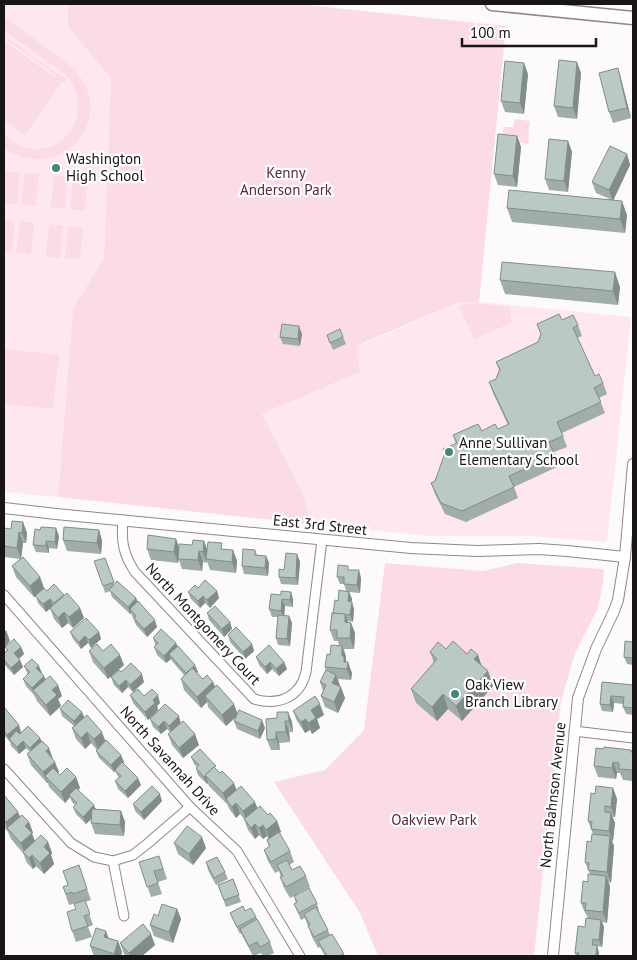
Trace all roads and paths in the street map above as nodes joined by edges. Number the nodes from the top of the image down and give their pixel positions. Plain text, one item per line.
1 (492, 4) edge
2 (514, 5) edge
3 (633, 18) edge
4 (633, 464) edge
5 (4, 508) edge
6 (123, 520) junction
7 (322, 540) junction
8 (629, 558) edge
9 (4, 595) edge
10 (574, 731) junction
11 (633, 738) edge
12 (4, 769) edge
13 (190, 807) junction
14 (113, 861) junction
15 (124, 916) dead end
16 (300, 956) edge
17 (552, 956) edge

1 - 2 main road
2 - 3 main road
4 - 8 street, North Bahnson Avenue
5 - 6 street, East 3rd Street
6 - 7 street, East 3rd Street
6 - 7 street, North Montgomery Court
7 - 8 street, East 3rd Street
8 - 10 street, North Bahnson Avenue
9 - 13 street, North Savannah Drive
10 - 11 street
10 - 17 street, North Bahnson Avenue
12 - 14 street
13 - 14 street
13 - 16 street, North Savannah Drive
14 - 15 street

